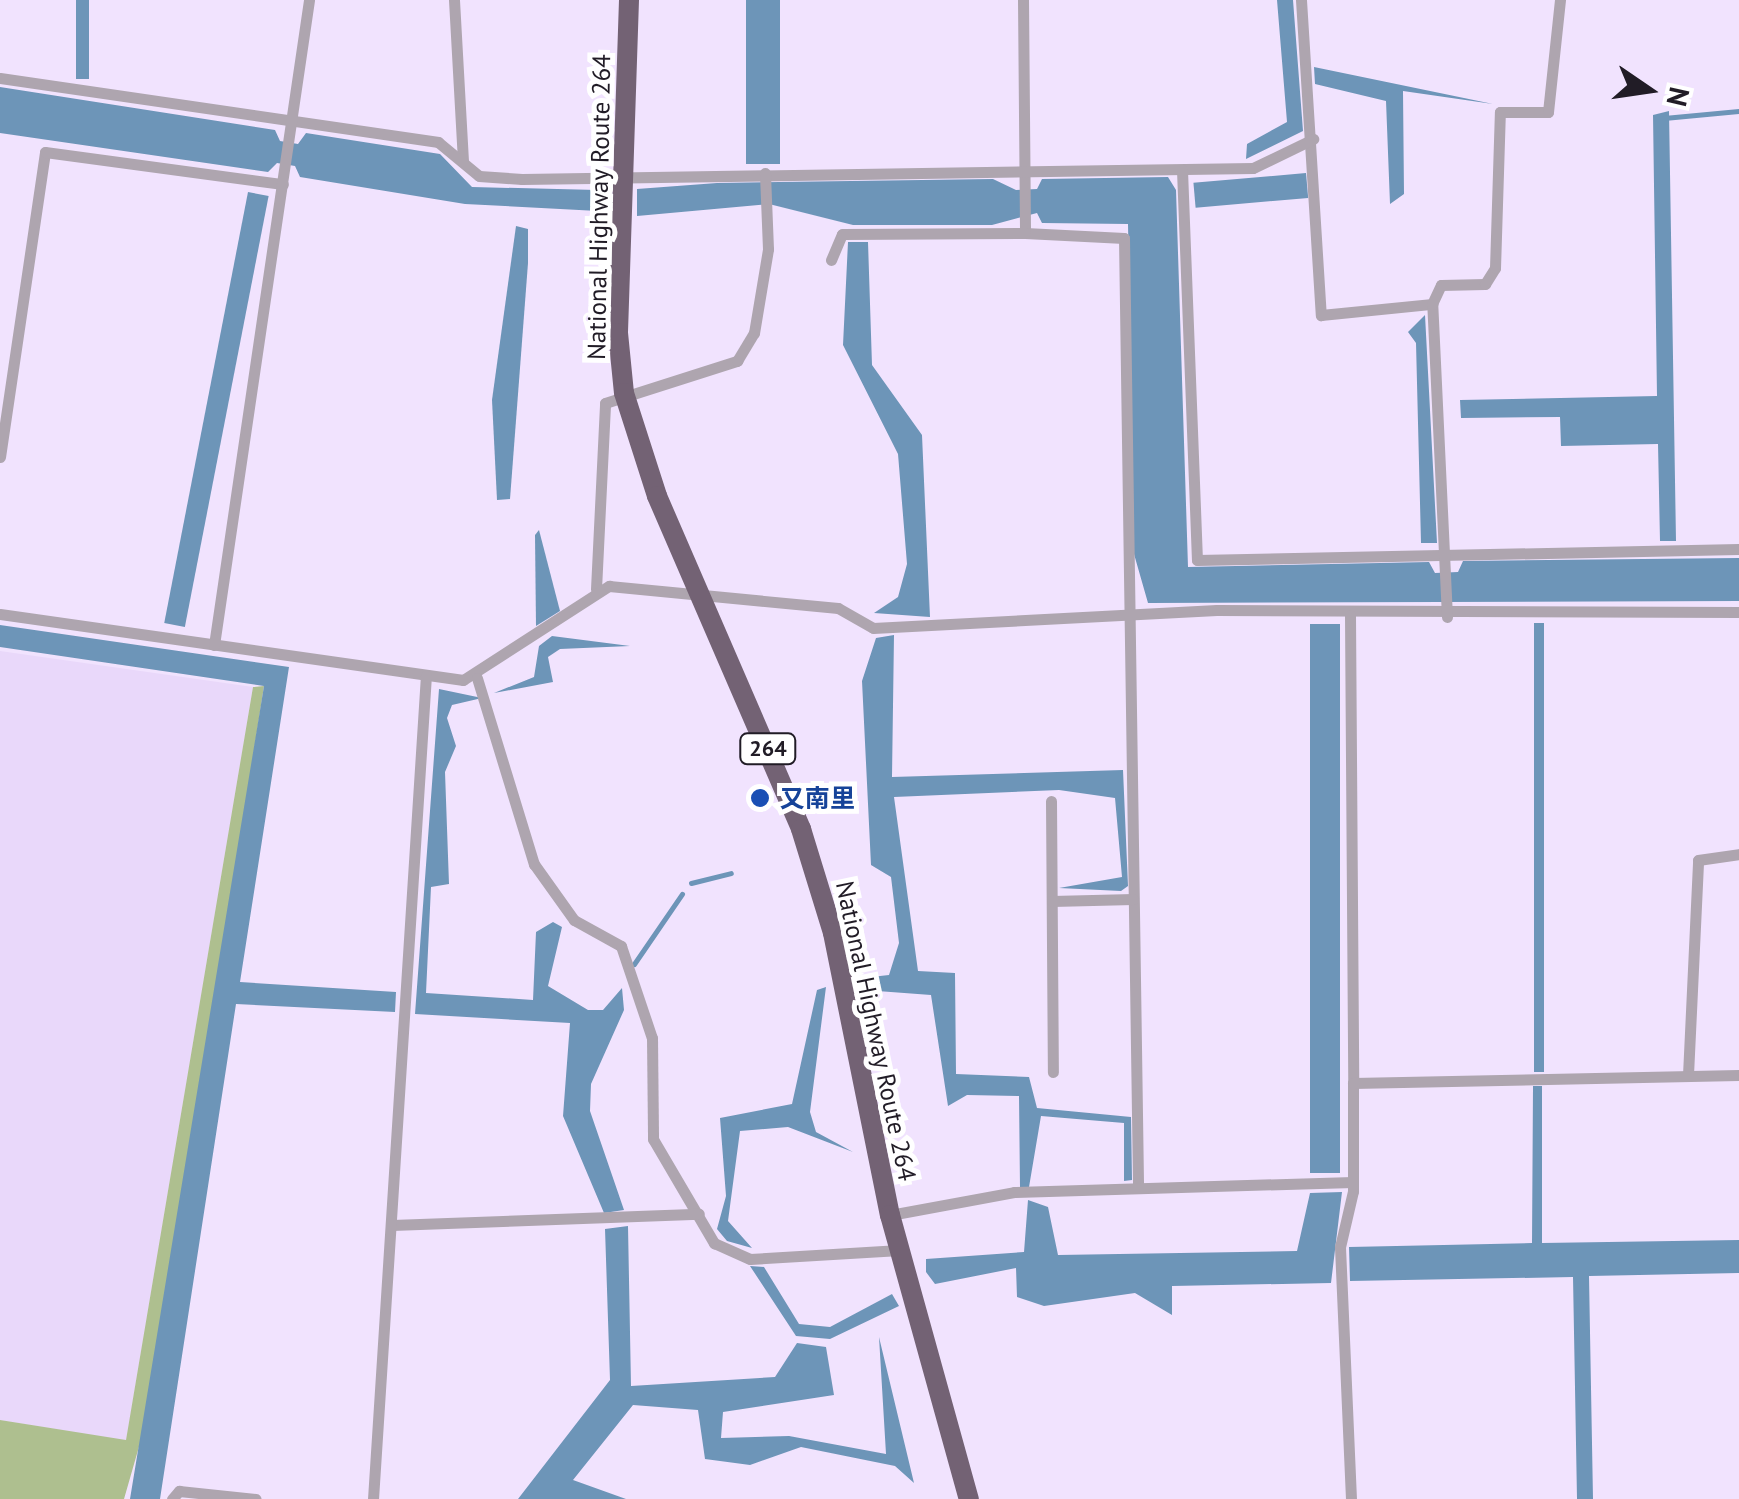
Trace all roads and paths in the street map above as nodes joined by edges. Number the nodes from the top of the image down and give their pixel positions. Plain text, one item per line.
1 (309, 0) edge
2 (454, 0) edge
3 (628, 0) edge
4 (1023, 0) edge
5 (1302, 0) edge
6 (1560, 0) edge
7 (0, 78) edge
8 (293, 122) junction
9 (1313, 140) junction
10 (463, 162) junction
11 (1182, 170) junction
12 (765, 178) junction
13 (1025, 178) junction
14 (620, 180) junction
15 (283, 184) junction
16 (1026, 233) junction
17 (831, 260) dead end
18 (1432, 304) junction
19 (624, 393) junction
20 (0, 457) edge
21 (1739, 549) edge
22 (1445, 555) junction
23 (596, 588) junction
24 (701, 590) junction
25 (1128, 612) junction
26 (1739, 612) edge
27 (0, 614) edge
28 (1350, 615) junction
29 (1447, 617) junction
30 (214, 644) junction
31 (426, 676) junction
32 (477, 678) junction
33 (1052, 801) dead end
34 (1739, 854) edge
35 (1133, 899) junction
36 (1052, 901) junction
37 (1054, 1072) dead end
38 (1739, 1074) edge
39 (1688, 1075) junction
40 (1353, 1083) junction
41 (1354, 1182) junction
42 (1138, 1187) junction
43 (699, 1214) junction
44 (890, 1214) junction
45 (392, 1225) junction
46 (900, 1250) junction
47 (172, 1499) edge
48 (256, 1499) edge
49 (373, 1499) edge
50 (969, 1499) edge
51 (1350, 1499) edge

1 - 8 street
2 - 10 street
3 - 14 highway, National Highway Route 264 / 264
4 - 13 street
5 - 9 street
6 - 18 street
7 - 8 street
8 - 10 street
8 - 15 street
9 - 11 street
9 - 18 street
10 - 14 street
11 - 13 street
11 - 22 street
12 - 13 street
12 - 14 street
12 - 19 street
13 - 16 street
14 - 19 highway, National Highway Route 264 / 264
15 - 20 street
15 - 30 street
16 - 17 street
16 - 25 street
18 - 22 street
19 - 23 street
19 - 24 highway, National Highway Route 264 / 264
21 - 22 street
22 - 29 street
23 - 24 street
23 - 32 street
24 - 25 street
24 - 44 highway, National Highway Route 264 / 264
25 - 28 street
25 - 35 street
26 - 29 street
27 - 30 street
28 - 29 street
28 - 40 street
30 - 31 street
31 - 32 street
31 - 45 street
32 - 43 street
33 - 36 street
34 - 39 street
35 - 36 street
35 - 42 street
36 - 37 street
38 - 39 street
39 - 40 street
40 - 41 street
41 - 42 street
41 - 51 street
42 - 44 street
43 - 45 street
43 - 46 street
44 - 46 highway, National Highway Route 264 / 264
45 - 49 street
46 - 50 highway, National Highway Route 264 / 264
47 - 48 street

